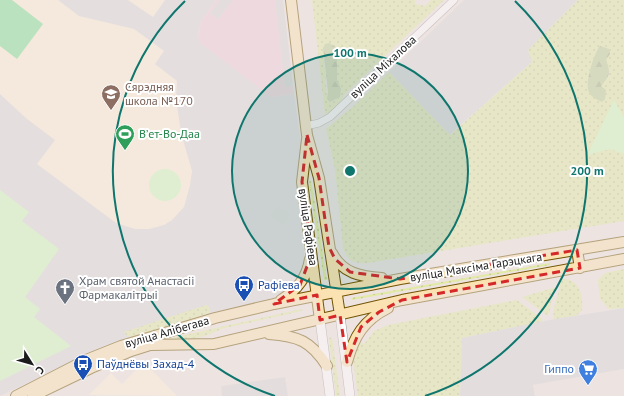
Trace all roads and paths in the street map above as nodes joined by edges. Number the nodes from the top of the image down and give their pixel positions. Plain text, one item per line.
1 (291, 0) edge
2 (454, 0) edge
3 (307, 131) junction
4 (624, 242) edge
5 (329, 247) junction
6 (311, 248) junction
7 (577, 250) junction
8 (624, 259) edge
9 (580, 268) junction
10 (400, 279) junction
11 (332, 292) junction
12 (317, 295) junction
13 (402, 300) junction
14 (274, 304) junction
15 (340, 315) junction
16 (320, 320) junction
17 (260, 333) junction
18 (347, 362) junction
19 (327, 366) junction
20 (16, 396) edge
21 (33, 396) edge
22 (330, 396) edge
23 (350, 396) edge

1 - 3 main road, вуліца Рафіева
2 - 3 street, вуліца Міхалова
3 - 5 main road, вуліца Рафіева
3 - 6 main road, вуліца Рафіева
4 - 7 main road, вуліца Максіма Гарэцкага
5 - 10 main road
5 - 11 main road, вуліца Рафіева
6 - 12 main road, вуліца Рафіева
6 - 14 main road
7 - 9 main road
7 - 10 main road, вуліца Максіма Гарэцкага
8 - 9 main road, вуліца Максіма Гарэцкага
9 - 13 main road, вуліца Максіма Гарэцкага
10 - 11 main road, вуліца Максіма Гарэцкага
11 - 12 main road, вуліца Алібегава
11 - 15 main road, вуліца Рафіева
12 - 14 main road, вуліца Алібегава
12 - 16 main road, вуліца Рафіева
13 - 15 main road, вуліца Максіма Гарэцкага
13 - 18 main road
14 - 20 main road, вуліца Алібегава
15 - 16 main road, вуліца Алібегава
15 - 18 street
16 - 17 main road, вуліца Алібегава
16 - 19 street
17 - 19 main road
17 - 21 main road, вуліца Алібегава
18 - 23 street
19 - 22 street

